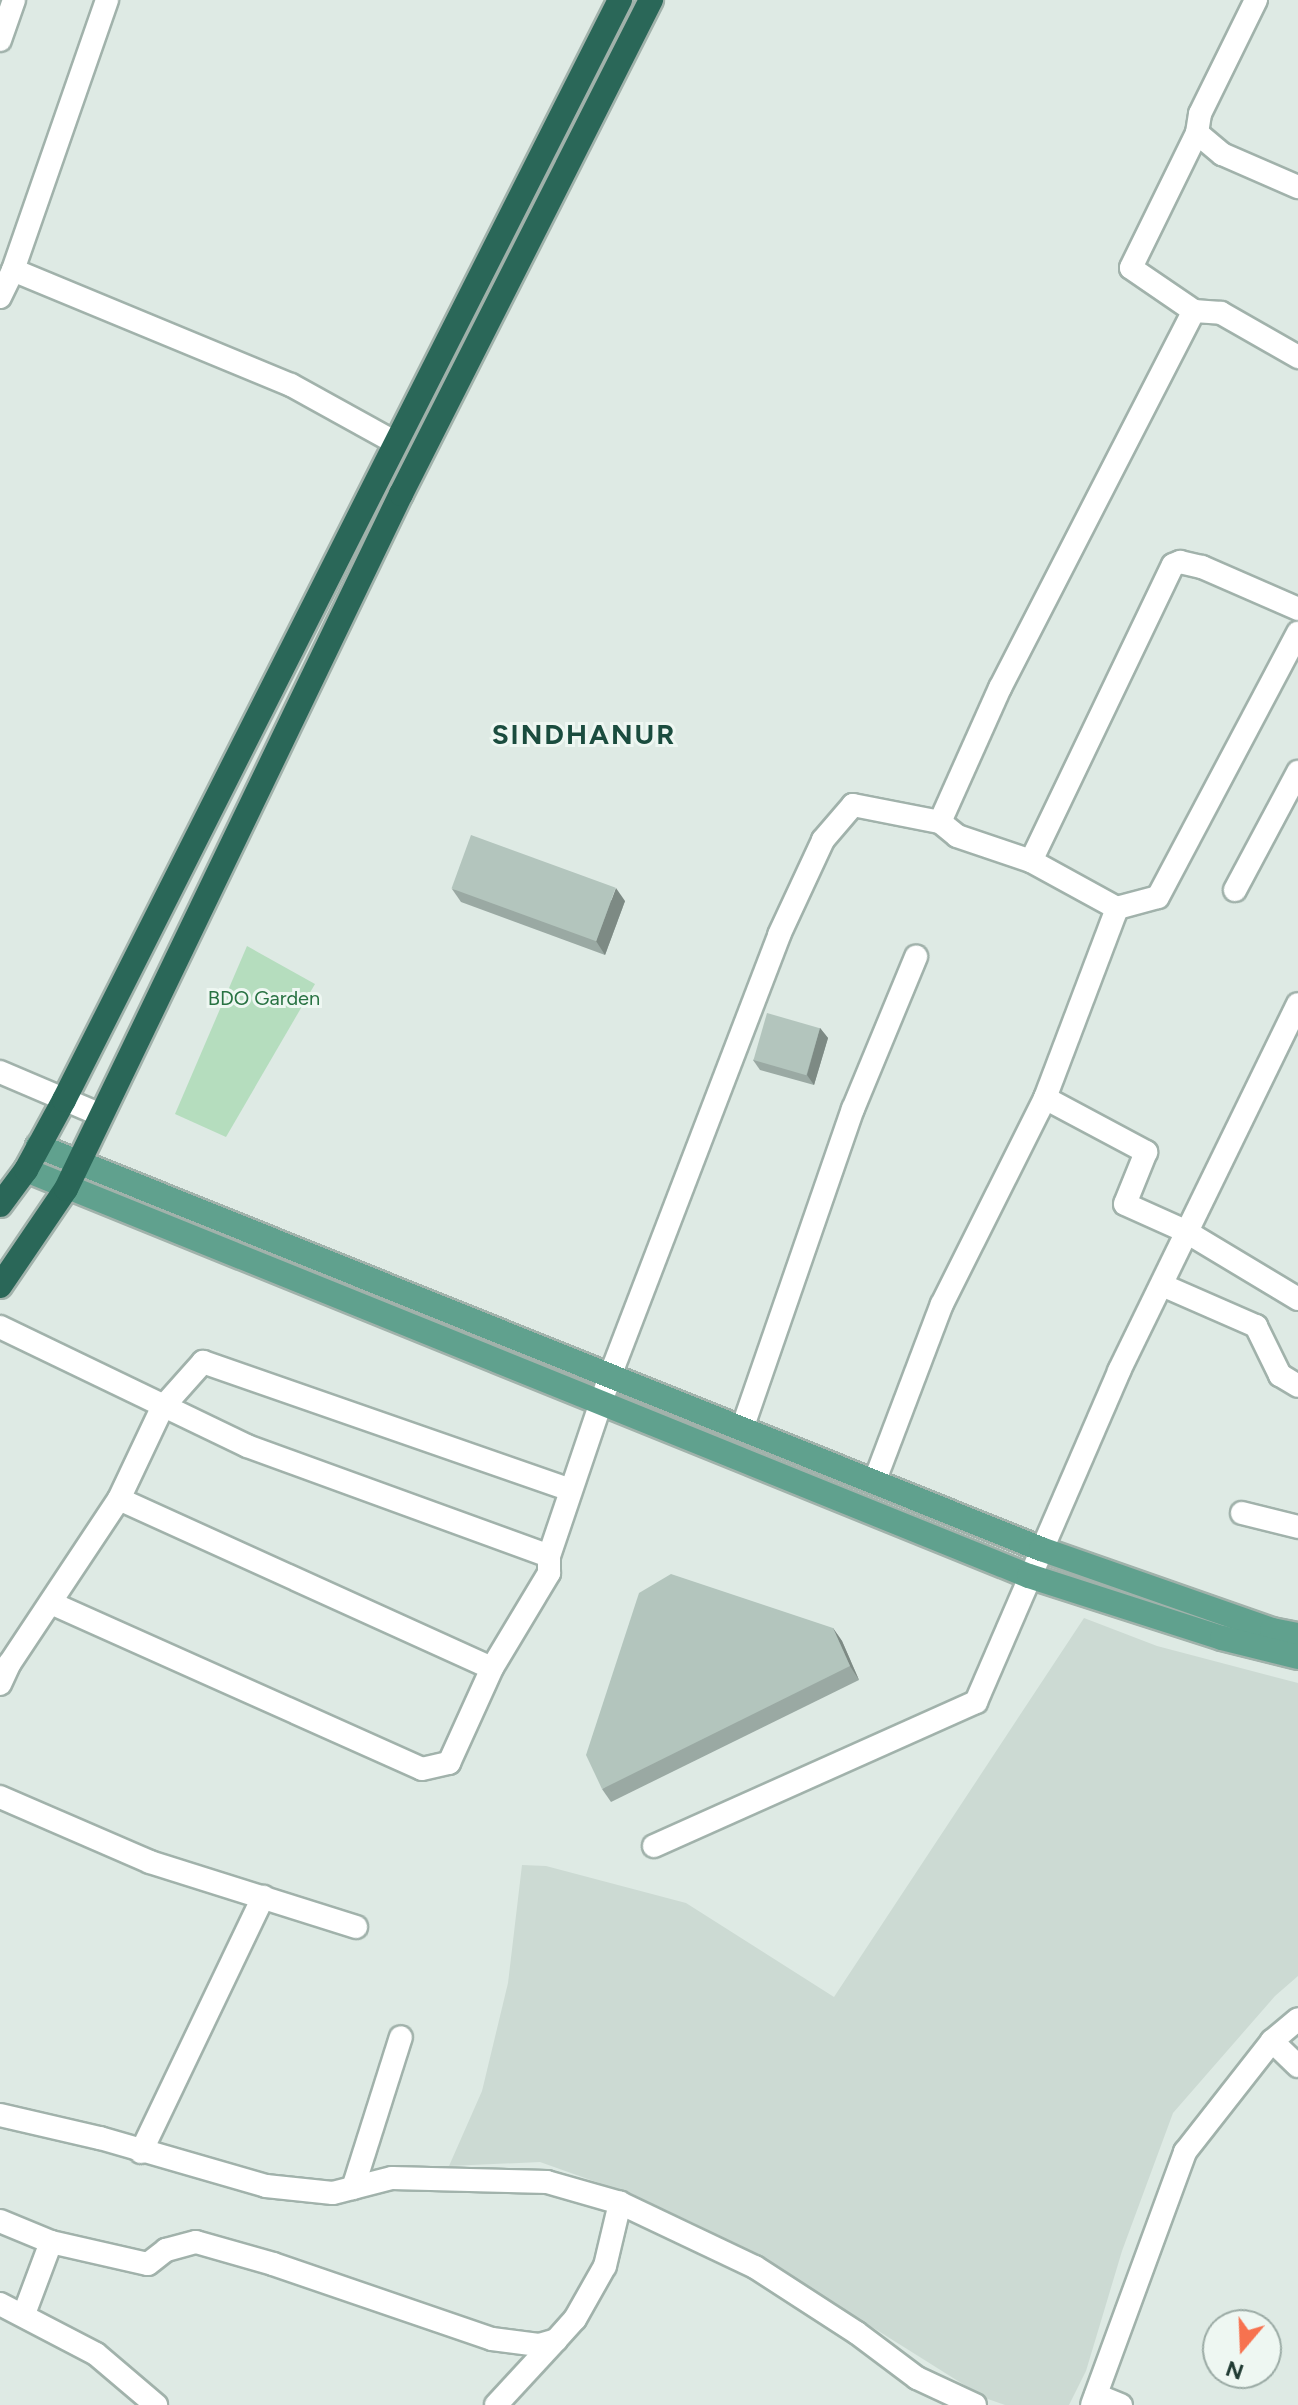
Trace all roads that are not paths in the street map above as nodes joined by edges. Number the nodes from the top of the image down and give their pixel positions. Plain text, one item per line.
1 (14, 0) edge
2 (107, 0) edge
3 (620, 0) edge
4 (651, 0) edge
5 (1256, 0) edge
6 (0, 40) edge
7 (1197, 133) junction
8 (1298, 187) edge
9 (13, 270) junction
10 (0, 297) edge
11 (1194, 311) junction
12 (1298, 357) edge
13 (396, 443) junction
14 (1298, 609) edge
15 (1298, 633) edge
16 (1298, 772) edge
17 (940, 822) junction
18 (1031, 861) junction
19 (1235, 890) dead end
20 (1117, 908) junction
21 (916, 957) dead end
22 (1296, 1016) edge
23 (0, 1072) edge
24 (1045, 1098) junction
25 (64, 1100) junction
26 (101, 1115) junction
27 (38, 1146) junction
28 (80, 1160) junction
29 (26, 1170) junction
30 (66, 1189) junction
31 (0, 1205) edge
32 (1185, 1231) junction
33 (1162, 1285) junction
34 (0, 1286) edge
35 (1298, 1299) edge
36 (0, 1327) edge
37 (610, 1376) junction
38 (1298, 1386) edge
39 (600, 1403) junction
40 (162, 1408) junction
41 (742, 1429) junction
42 (875, 1480) junction
43 (570, 1490) junction
44 (119, 1499) junction
45 (1242, 1513) dead end
46 (1298, 1527) edge
47 (1041, 1549) junction
48 (549, 1556) junction
49 (1029, 1576) junction
50 (51, 1603) junction
51 (1298, 1635) edge
52 (1298, 1657) edge
53 (492, 1668) junction
54 (0, 1684) edge
55 (0, 1797) edge
56 (654, 1846) dead end
57 (263, 1897) junction
58 (356, 1927) dead end
59 (1298, 2019) edge
60 (401, 2037) dead end
61 (1272, 2041) junction
62 (1298, 2066) edge
63 (0, 2115) edge
64 (141, 2152) junction
65 (353, 2188) junction
66 (620, 2203) junction
67 (0, 2221) edge
68 (51, 2242) junction
69 (0, 2304) edge
70 (24, 2314) junction
71 (556, 2340) junction
72 (1094, 2400) edge
73 (156, 2405) edge
74 (496, 2405) edge
75 (975, 2405) edge
76 (1121, 2405) edge

1 - 6 street
2 - 9 street
3 - 13 highway
4 - 26 highway
5 - 7 street
7 - 8 street
7 - 11 street
9 - 10 street
9 - 13 street
11 - 12 street
11 - 17 street
13 - 25 highway
14 - 18 street
15 - 20 street
16 - 19 street
17 - 18 street
17 - 37 street
18 - 20 street
20 - 24 street
21 - 41 street
22 - 32 street
23 - 25 street
24 - 32 street
24 - 42 street
25 - 26 street
25 - 27 highway
26 - 28 highway
27 - 28 main road
27 - 29 highway
28 - 30 highway
28 - 37 main road
29 - 30 main road
29 - 31 highway
30 - 34 highway
30 - 39 main road
32 - 33 street
32 - 35 street
33 - 38 street
33 - 47 street
36 - 40 street
37 - 39 street
37 - 41 main road
39 - 43 street
39 - 49 main road
40 - 43 street
40 - 44 street
40 - 48 street
41 - 42 main road
42 - 47 main road
43 - 48 street
44 - 50 street
44 - 53 street
45 - 46 street
47 - 49 street
47 - 51 main road
48 - 53 street
49 - 52 main road
49 - 56 street
50 - 53 street
50 - 54 street
55 - 57 street
57 - 58 street
57 - 64 street
59 - 61 street
60 - 65 street
61 - 62 street
61 - 72 street
63 - 64 street
64 - 65 street
65 - 66 street
66 - 71 street
66 - 75 street
67 - 68 street
68 - 70 street
68 - 71 street
69 - 70 street
70 - 73 street
71 - 74 street
72 - 76 street

